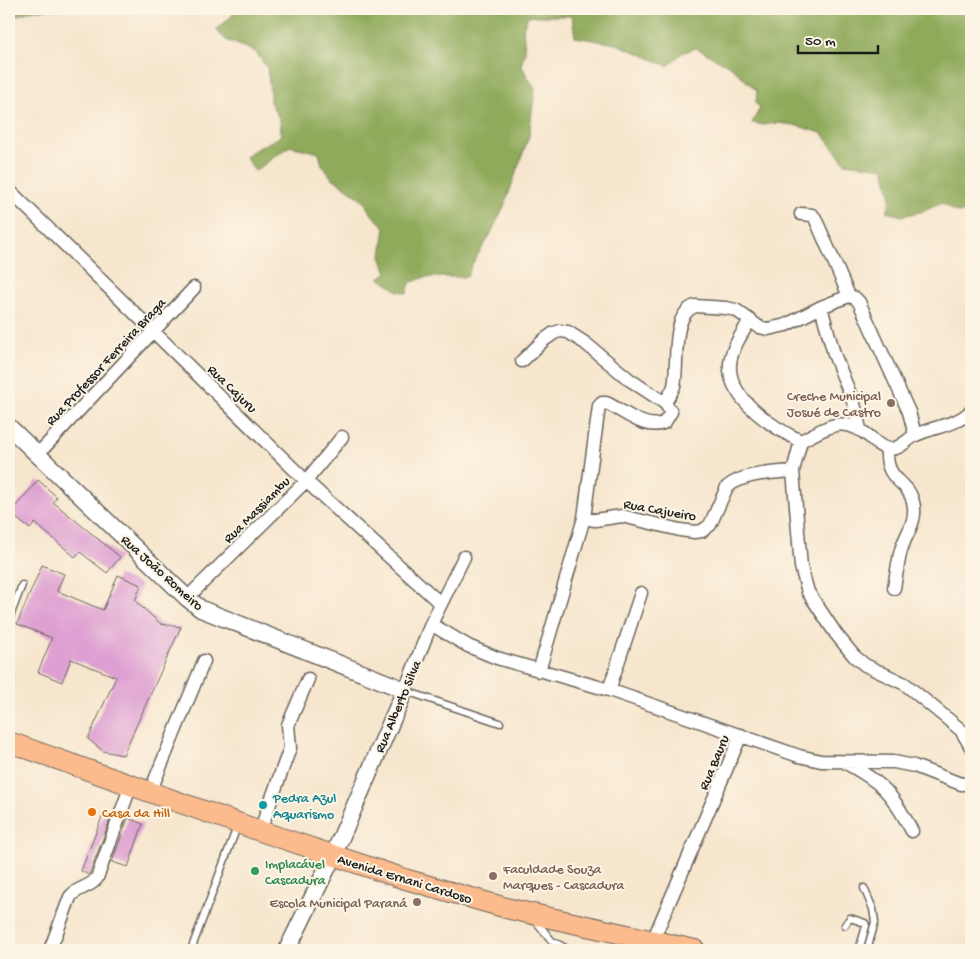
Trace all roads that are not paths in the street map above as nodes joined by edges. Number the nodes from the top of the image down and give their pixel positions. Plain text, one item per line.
1 (9, 190) edge
2 (801, 214) dead end
3 (194, 288) dead end
4 (849, 296) junction
5 (821, 306) junction
6 (750, 320) junction
7 (154, 332) junction
8 (522, 362) dead end
9 (665, 403) junction
10 (971, 411) edge
11 (9, 428) edge
12 (860, 429) junction
13 (916, 435) junction
14 (342, 438) dead end
15 (801, 442) junction
16 (887, 449) junction
17 (37, 455) junction
18 (793, 471) junction
19 (306, 481) junction
20 (584, 518) junction
21 (464, 557) dead end
22 (22, 585) dead end
23 (894, 588) dead end
24 (641, 593) dead end
25 (187, 598) junction
26 (441, 604) junction
27 (9, 619) edge
28 (431, 624) junction
29 (204, 661) dead end
30 (539, 671) junction
31 (308, 679) dead end
32 (404, 690) junction
33 (608, 690) junction
34 (500, 723) dead end
35 (741, 735) junction
36 (9, 742) edge
37 (971, 747) edge
38 (845, 762) junction
39 (971, 783) edge
40 (140, 788) junction
41 (238, 823) junction
42 (912, 830) dead end
43 (260, 831) junction
44 (333, 856) junction
45 (864, 888) dead end
46 (529, 913) junction
47 (845, 926) dead end
48 (653, 940) junction
49 (50, 950) edge
50 (190, 950) edge
51 (288, 950) edge
52 (568, 950) edge
53 (695, 950) edge
54 (859, 950) edge
55 (867, 950) edge

1 - 7 street, Rua Cajuru
2 - 4 street
3 - 7 street, Rua Professor Ferreira Braga
4 - 5 street
4 - 13 street
5 - 6 street
5 - 12 street
6 - 9 street
6 - 15 street
7 - 17 street, Rua Professor Ferreira Braga
7 - 19 street, Rua Cajuru
8 - 9 street
9 - 20 street
10 - 13 street
11 - 17 street, Rua João Romeiro
12 - 15 street
12 - 16 street
13 - 16 street
14 - 19 street, Rua Massiambu
15 - 18 street
16 - 23 street
17 - 25 street, Rua João Romeiro
18 - 20 street, Rua Cajueiro
18 - 37 street
19 - 25 street, Rua Massiambu
19 - 26 street, Rua Cajuru
20 - 30 street
21 - 26 street, Rua Alberto Silva
22 - 27 lane
24 - 33 street
25 - 32 street, Rua João Romeiro
26 - 28 street, Rua Alberto Silva
28 - 30 street, Rua Bauru
28 - 32 street, Rua Alberto Silva
29 - 40 street
30 - 33 street, Rua Bauru
31 - 43 street
32 - 34 lane
32 - 44 street, Rua Alberto Silva
33 - 35 street, Rua Bauru
35 - 38 street
35 - 48 street, Rua Bauru
36 - 40 main road, Avenida Ernani Cardoso
38 - 39 street
38 - 42 street
40 - 41 main road, Avenida Ernani Cardoso
40 - 49 street
41 - 43 main road, Avenida Ernani Cardoso
41 - 50 lane
43 - 44 main road, Avenida Ernani Cardoso
44 - 46 main road, Avenida Ernani Cardoso
44 - 51 street, Rua Alberto Silva
45 - 55 lane
46 - 48 main road, Avenida Ernani Cardoso
46 - 52 lane
47 - 54 lane
48 - 53 main road, Avenida Ernani Cardoso

